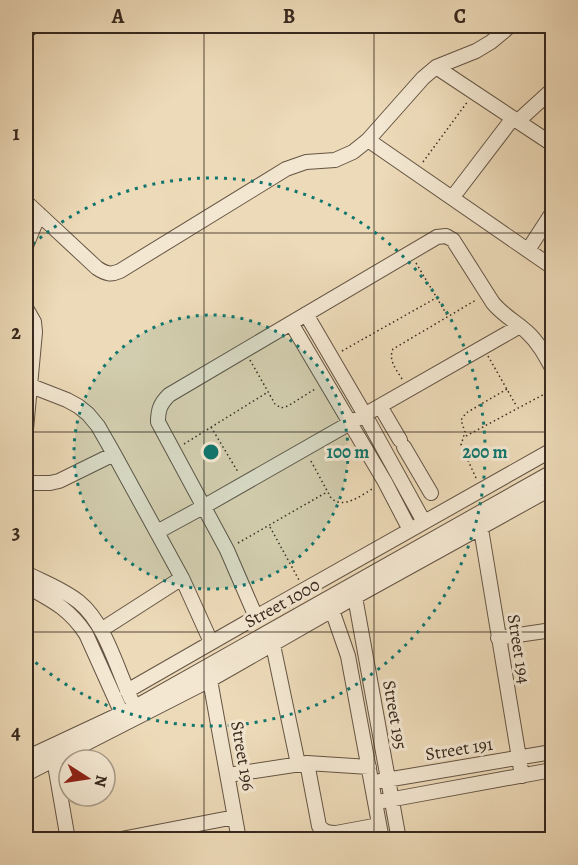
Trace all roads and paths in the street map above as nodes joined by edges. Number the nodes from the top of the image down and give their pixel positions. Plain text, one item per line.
1 (33, 26) edge
2 (49, 26) edge
3 (510, 26) edge
4 (36, 33) junction
5 (26, 39) edge
6 (436, 67) junction
7 (552, 90) edge
8 (474, 92) junction
9 (515, 119) junction
10 (368, 140) junction
11 (552, 144) edge
12 (416, 173) junction
13 (452, 198) junction
14 (26, 202) edge
15 (552, 213) edge
16 (39, 214) junction
17 (26, 246) edge
18 (528, 250) junction
19 (410, 253) junction
20 (552, 267) edge
21 (487, 293) junction
22 (436, 298) junction
23 (26, 308) edge
24 (306, 314) junction
25 (447, 316) junction
26 (30, 321) edge
27 (291, 323) junction
28 (520, 326) junction
29 (484, 347) junction
30 (244, 351) junction
31 (331, 358) junction
32 (552, 368) edge
33 (326, 382) junction
34 (27, 385) edge
35 (507, 389) junction
36 (408, 390) junction
37 (552, 390) edge
38 (268, 392) junction
39 (380, 406) junction
40 (518, 408) junction
41 (365, 415) junction
42 (350, 423) junction
43 (211, 427) junction
44 (26, 429) edge
45 (464, 436) junction
46 (406, 443) junction
47 (304, 449) junction
48 (552, 450) edge
49 (173, 451) junction
50 (114, 454) junction
51 (387, 458) junction
52 (552, 472) edge
53 (391, 478) junction
54 (26, 483) edge
55 (244, 483) junction
56 (552, 488) edge
57 (481, 490) junction
58 (328, 492) junction
59 (431, 493) dead end
60 (203, 507) junction
61 (424, 522) junction
62 (269, 525) junction
63 (481, 529) junction
64 (410, 530) junction
65 (157, 532) junction
66 (226, 550) junction
67 (26, 573) edge
68 (182, 578) junction
69 (26, 586) edge
70 (304, 589) junction
71 (355, 597) junction
72 (332, 610) junction
73 (255, 616) junction
74 (101, 630) junction
75 (552, 630) edge
76 (498, 638) junction
77 (211, 642) junction
78 (273, 645) junction
79 (210, 680) junction
80 (127, 691) junction
81 (135, 707) junction
82 (122, 714) junction
83 (549, 753) edge
84 (26, 758) edge
85 (519, 758) junction
86 (54, 759) junction
87 (303, 764) junction
88 (369, 767) junction
89 (550, 771) edge
90 (26, 774) edge
91 (228, 775) junction
92 (522, 776) junction
93 (388, 779) junction
94 (371, 782) junction
95 (392, 799) junction
96 (375, 802) junction
97 (236, 818) junction
98 (379, 825) junction
99 (68, 840) edge
100 (116, 840) edge
101 (239, 840) edge
102 (382, 840) edge
103 (399, 840) edge

1 - 4 path
2 - 4 path
3 - 6 street
4 - 5 path
6 - 8 street
6 - 10 street
7 - 9 street
8 - 9 street
8 - 12 path
9 - 11 street
9 - 13 street
10 - 12 street
10 - 16 street
12 - 13 street
13 - 18 street
14 - 16 street
15 - 18 street
16 - 17 street
18 - 20 street
19 - 21 street
19 - 22 path
19 - 24 street
21 - 25 path
21 - 28 street
22 - 25 path
22 - 31 path
23 - 26 street
24 - 27 street
24 - 31 street
25 - 36 path
26 - 34 street
27 - 30 street
27 - 33 street
28 - 29 street
28 - 32 street
29 - 35 path
29 - 36 street
30 - 38 path
30 - 49 street
31 - 41 street
33 - 38 path
33 - 42 street
34 - 44 street
34 - 50 street
35 - 40 path
35 - 45 path
36 - 39 street
37 - 40 path
38 - 43 path
39 - 41 street
39 - 46 street
40 - 45 path
41 - 42 street
41 - 51 street
42 - 47 street
42 - 53 street
43 - 49 path
43 - 55 path
45 - 57 path
46 - 51 street
46 - 59 street
47 - 55 street
47 - 58 path
48 - 57 street
49 - 60 street
50 - 54 street
50 - 65 street
51 - 53 street
52 - 81 street, Street 1000
53 - 58 path
53 - 61 street
53 - 64 street
55 - 60 street
56 - 63 street, Street 1000
57 - 61 street
58 - 62 path
60 - 65 street
60 - 66 street
61 - 64 street
62 - 66 path
62 - 70 path
63 - 71 street, Street 1000
63 - 76 street, Street 194
64 - 70 street
65 - 68 street
66 - 73 street
67 - 74 street
68 - 74 street
68 - 77 street
69 - 82 street
70 - 73 street
71 - 72 street, Street 1000
71 - 93 street, Street 195
72 - 78 street, Street 1000
72 - 88 street, Street 195
73 - 77 street
74 - 80 street
75 - 76 street
76 - 85 street, Street 194
77 - 80 street
78 - 79 street, Street 1000
78 - 87 street
79 - 86 street, Street 1000
79 - 91 street, Street 196
80 - 81 street
81 - 82 street, Street 1000
82 - 84 street, Street 1000
83 - 85 street, Street 191
83 - 89 street
85 - 92 street, Street 194
85 - 93 street, Street 191
86 - 90 street, Street 1000
86 - 99 street
87 - 88 street
87 - 91 street
87 - 98 street
88 - 94 street, Street 195
89 - 92 street, Street 191
91 - 97 street, Street 196
92 - 95 street, Street 191
93 - 94 street, Street 191
93 - 95 street, Street 195
94 - 96 street, Street 195
95 - 96 street, Street 191
95 - 103 street, Street 195
96 - 98 street, Street 195
97 - 100 street
97 - 101 street, Street 196
98 - 102 street, Street 195

